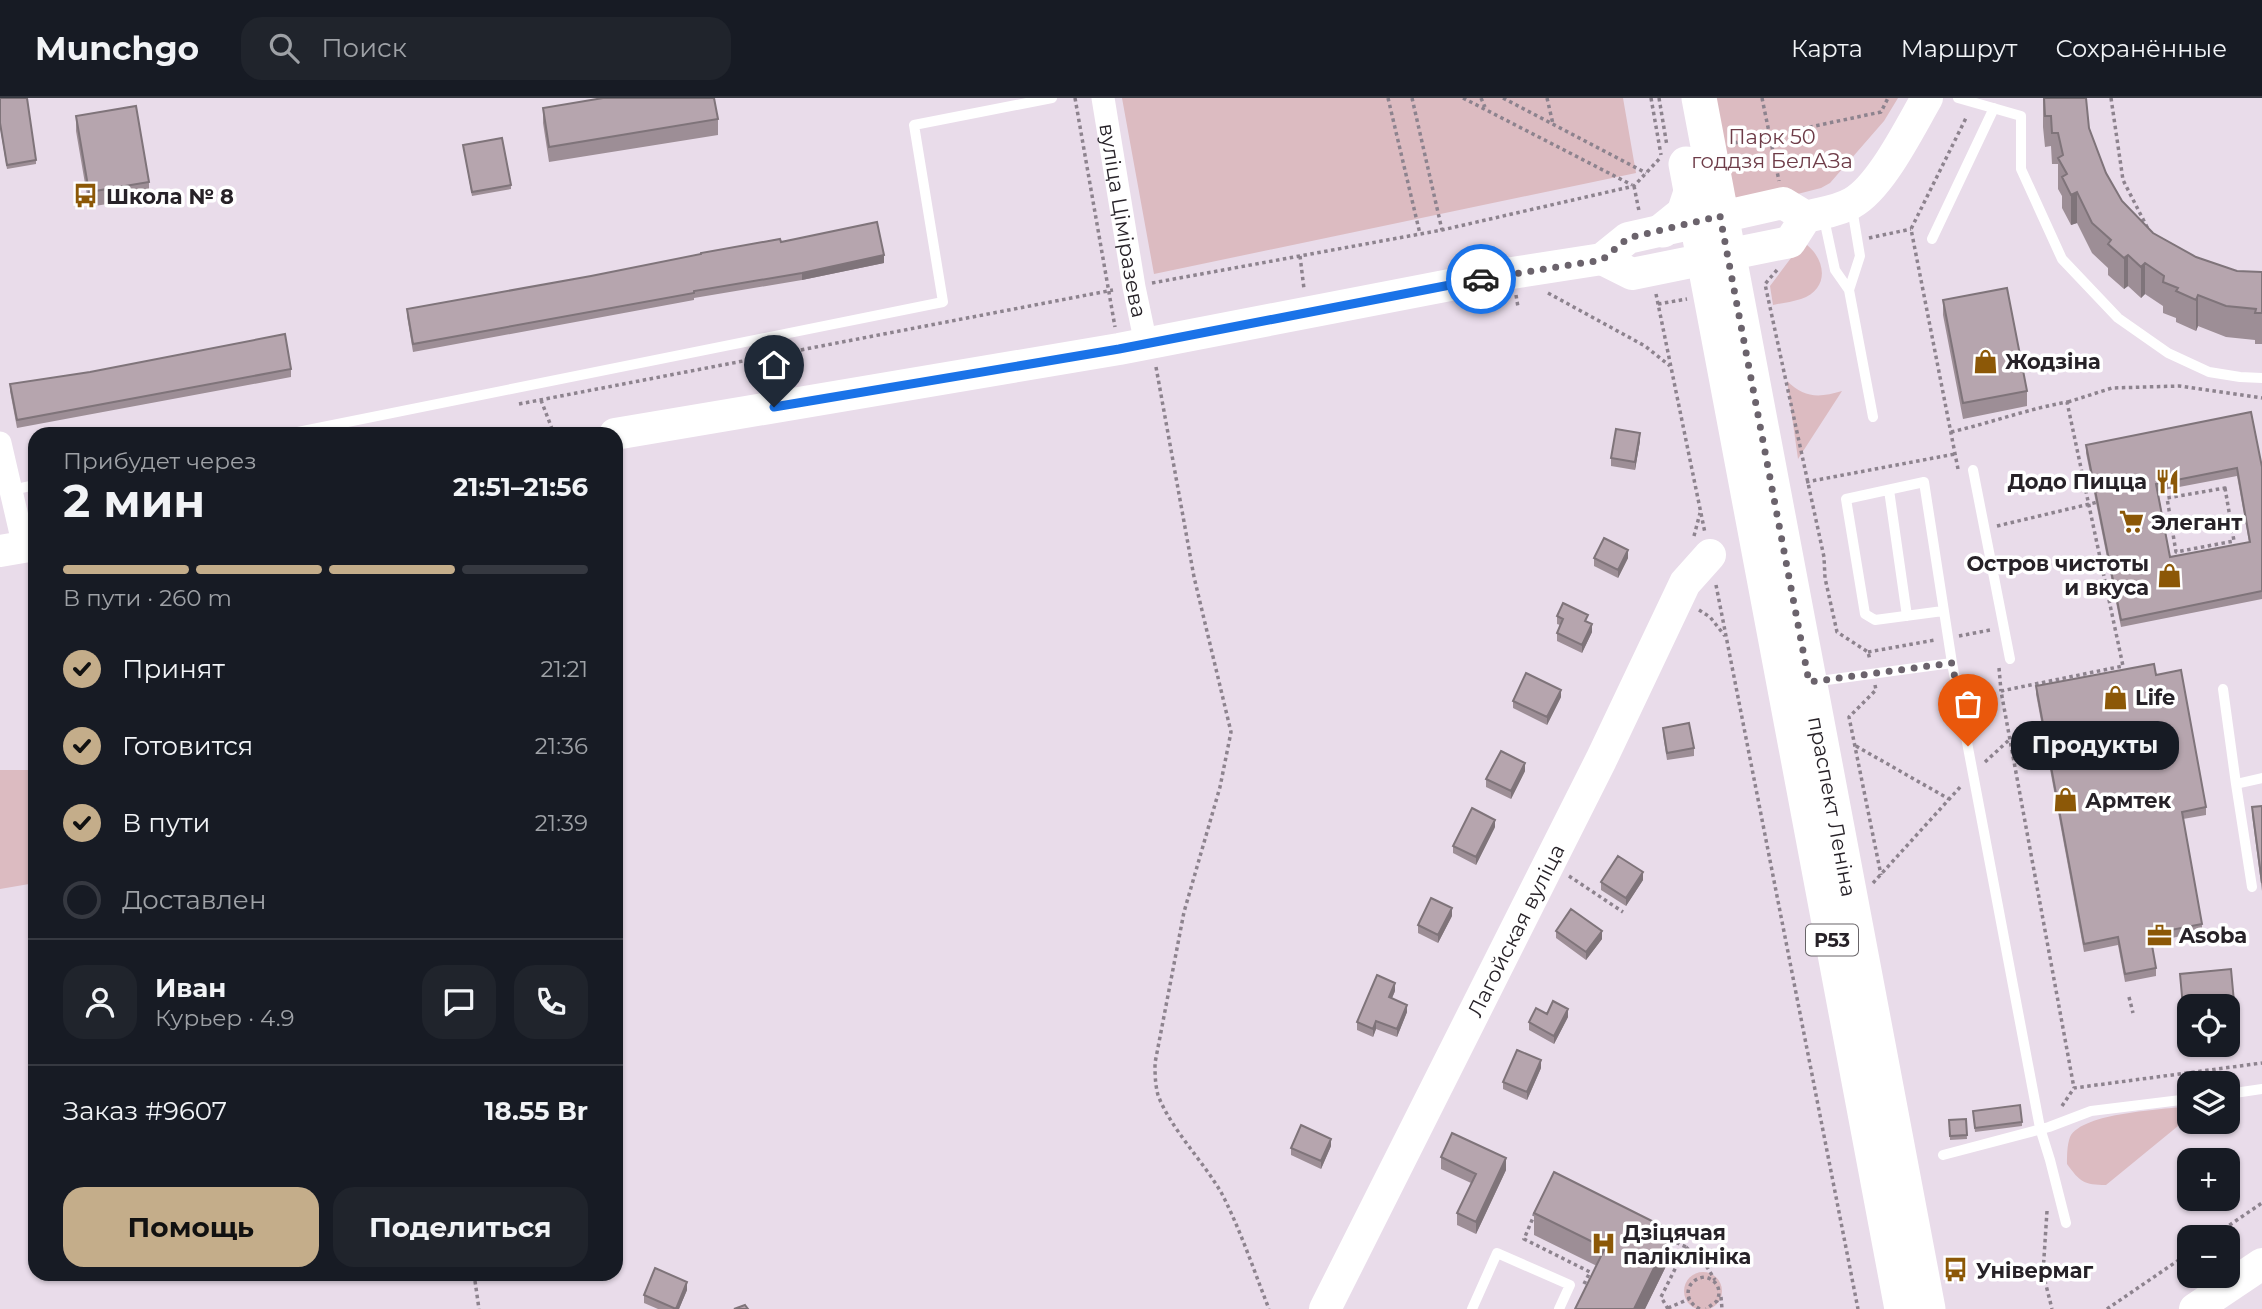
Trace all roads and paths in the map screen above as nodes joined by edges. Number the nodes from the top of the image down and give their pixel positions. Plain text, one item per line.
1 (1052, 98) edge
2 (1075, 98) edge
3 (1103, 98) edge
4 (1388, 98) edge
5 (1412, 98) edge
6 (1463, 98) edge
7 (1481, 98) edge
8 (1503, 98) edge
9 (1547, 98) edge
10 (1651, 98) edge
11 (1659, 98) edge
12 (1675, 98) edge
13 (1699, 98) edge
14 (1762, 98) edge
15 (1888, 98) edge
16 (1927, 98) edge
17 (1958, 98) edge
18 (2110, 98) edge
19 (1007, 102) edge
20 (1973, 102) junction
21 (1994, 108) junction
22 (1486, 109) junction
23 (1553, 124) junction
24 (1770, 135) junction
25 (1669, 155) dead end
26 (1646, 173) junction
27 (1634, 186) junction
28 (1816, 209) junction
29 (1683, 219) junction
30 (1441, 230) junction
31 (2149, 230) edge
32 (1420, 234) junction
33 (1932, 239) dead end
34 (1300, 256) junction
35 (1715, 257) junction
36 (1602, 260) junction
37 (1783, 262) dead end
38 (1651, 270) junction
39 (1134, 287) junction
40 (1539, 288) dead end
41 (1849, 290) junction
42 (1107, 291) junction
43 (1307, 313) junction
44 (1137, 353) junction
45 (1671, 367) junction
46 (2262, 378) edge
47 (2262, 398) edge
48 (541, 400) junction
49 (2067, 402) junction
50 (514, 405) dead end
51 (1873, 417) dead end
52 (323, 427) edge
53 (551, 427) edge
54 (1951, 432) junction
55 (623, 433) edge
56 (0, 443) edge
57 (1973, 470) dead end
58 (1807, 482) junction
59 (28, 487) edge
60 (12, 490) junction
61 (1889, 490) junction
62 (2157, 494) edge
63 (2167, 498) junction
64 (2103, 502) edge
65 (2090, 503) junction
66 (1984, 528) junction
67 (2234, 541) junction
68 (2241, 544) edge
69 (20, 548) edge
70 (1710, 555) junction
71 (1943, 611) junction
72 (1907, 616) junction
73 (1992, 630) dead end
74 (1948, 638) junction
75 (1868, 652) junction
76 (2010, 659) dead end
77 (1952, 663) junction
78 (1874, 673) junction
79 (1796, 684) junction
80 (2223, 689) dead end
81 (2009, 740) junction
82 (1855, 745) junction
83 (1973, 773) junction
84 (2262, 778) edge
85 (2236, 784) junction
86 (1949, 799) junction
87 (1548, 865) junction
88 (2252, 887) dead end
89 (1623, 912) dead end
90 (2129, 997) dead end
91 (2133, 1013) dead end
92 (2262, 1063) edge
93 (2074, 1088) junction
94 (2262, 1089) edge
95 (2240, 1092) edge
96 (2177, 1100) edge
97 (2044, 1128) junction
98 (1943, 1155) dead end
99 (2262, 1203) edge
100 (1538, 1206) edge
101 (2047, 1211) dead end
102 (2066, 1223) dead end
103 (2230, 1225) edge
104 (1661, 1235) edge
105 (1686, 1247) junction
106 (2177, 1261) edge
107 (2262, 1264) edge
108 (1956, 1270) dead end
109 (1952, 1277) dead end
110 (475, 1281) edge
111 (1584, 1285) edge
112 (1718, 1287) junction
113 (1689, 1299) junction
114 (479, 1309) edge
115 (1269, 1309) edge
116 (1325, 1309) edge
117 (1472, 1309) edge
118 (1559, 1309) edge
119 (1668, 1309) edge
120 (1700, 1309) edge
121 (1706, 1309) edge
122 (1722, 1309) edge
123 (1858, 1309) edge
124 (1902, 1309) edge
125 (1928, 1309) edge
126 (2052, 1309) edge
127 (2107, 1309) edge
128 (2195, 1309) edge

1 - 19 lane
2 - 42 path
3 - 39 street, вуліца Ціміразева
4 - 32 path
5 - 30 path
6 - 22 path
7 - 22 path
8 - 23 path
9 - 23 path
10 - 26 path
11 - 25 path
12 - 29 main road, праспект Леніна / Р53
13 - 29 main road, праспект Леніна / Р53
14 - 24 path
15 - 24 path
16 - 28 main road
17 - 20 lane
18 - 31 path
19 - 52 lane
20 - 21 lane
20 - 54 path
21 - 33 lane
21 - 46 lane
22 - 27 path
23 - 26 path
24 - 28 path
26 - 27 path
27 - 29 path
27 - 30 path
28 - 29 main road
28 - 35 main road
28 - 41 lane
28 - 41 lane
29 - 35 main road, праспект Леніна / Р53
29 - 36 main road
30 - 32 path
32 - 34 path
34 - 39 path
34 - 43 path
35 - 38 main road
35 - 79 main road, праспект Леніна / Р53
36 - 38 main road
36 - 43 main road
37 - 58 path
38 - 45 path
39 - 42 path
39 - 44 street, вуліца Ціміразева
40 - 45 path
41 - 51 lane
42 - 44 path
42 - 48 path
43 - 44 main road
44 - 55 main road
44 - 115 path
45 - 70 path
47 - 49 path
48 - 50 path
48 - 53 path
49 - 54 path
49 - 65 path
54 - 58 path
56 - 60 street
57 - 66 lane
58 - 75 path
59 - 60 lane
60 - 69 street
61 - 71 lane
61 - 72 lane
61 - 72 lane
62 - 63 path
63 - 67 path
63 - 67 path
64 - 65 path
65 - 66 path
65 - 81 path
66 - 76 lane
67 - 68 path
70 - 87 main road, Лагойская вуліца
70 - 123 path
71 - 72 lane
71 - 74 lane
73 - 74 path
74 - 75 path
74 - 77 lane
75 - 78 path
77 - 78 lane
77 - 83 lane
78 - 79 lane
78 - 82 path
79 - 124 main road, праспект Леніна / Р53
79 - 125 main road, праспект Леніна / Р53
80 - 85 lane
81 - 83 path
81 - 93 path
82 - 86 path
82 - 86 path
83 - 86 path
83 - 97 lane
84 - 85 lane
85 - 88 lane
87 - 89 path
87 - 116 main road, Лагойская вуліца
90 - 91 path
92 - 93 path
93 - 97 path
94 - 95 lane
96 - 97 lane
97 - 98 lane
97 - 102 lane
99 - 103 path
100 - 111 path
101 - 126 path
104 - 105 path
105 - 112 path
105 - 119 path
106 - 127 path
107 - 128 main road
108 - 109 path
110 - 114 path
112 - 113 path
112 - 121 path
112 - 122 path
113 - 119 path
113 - 120 path
117 - 118 lane

